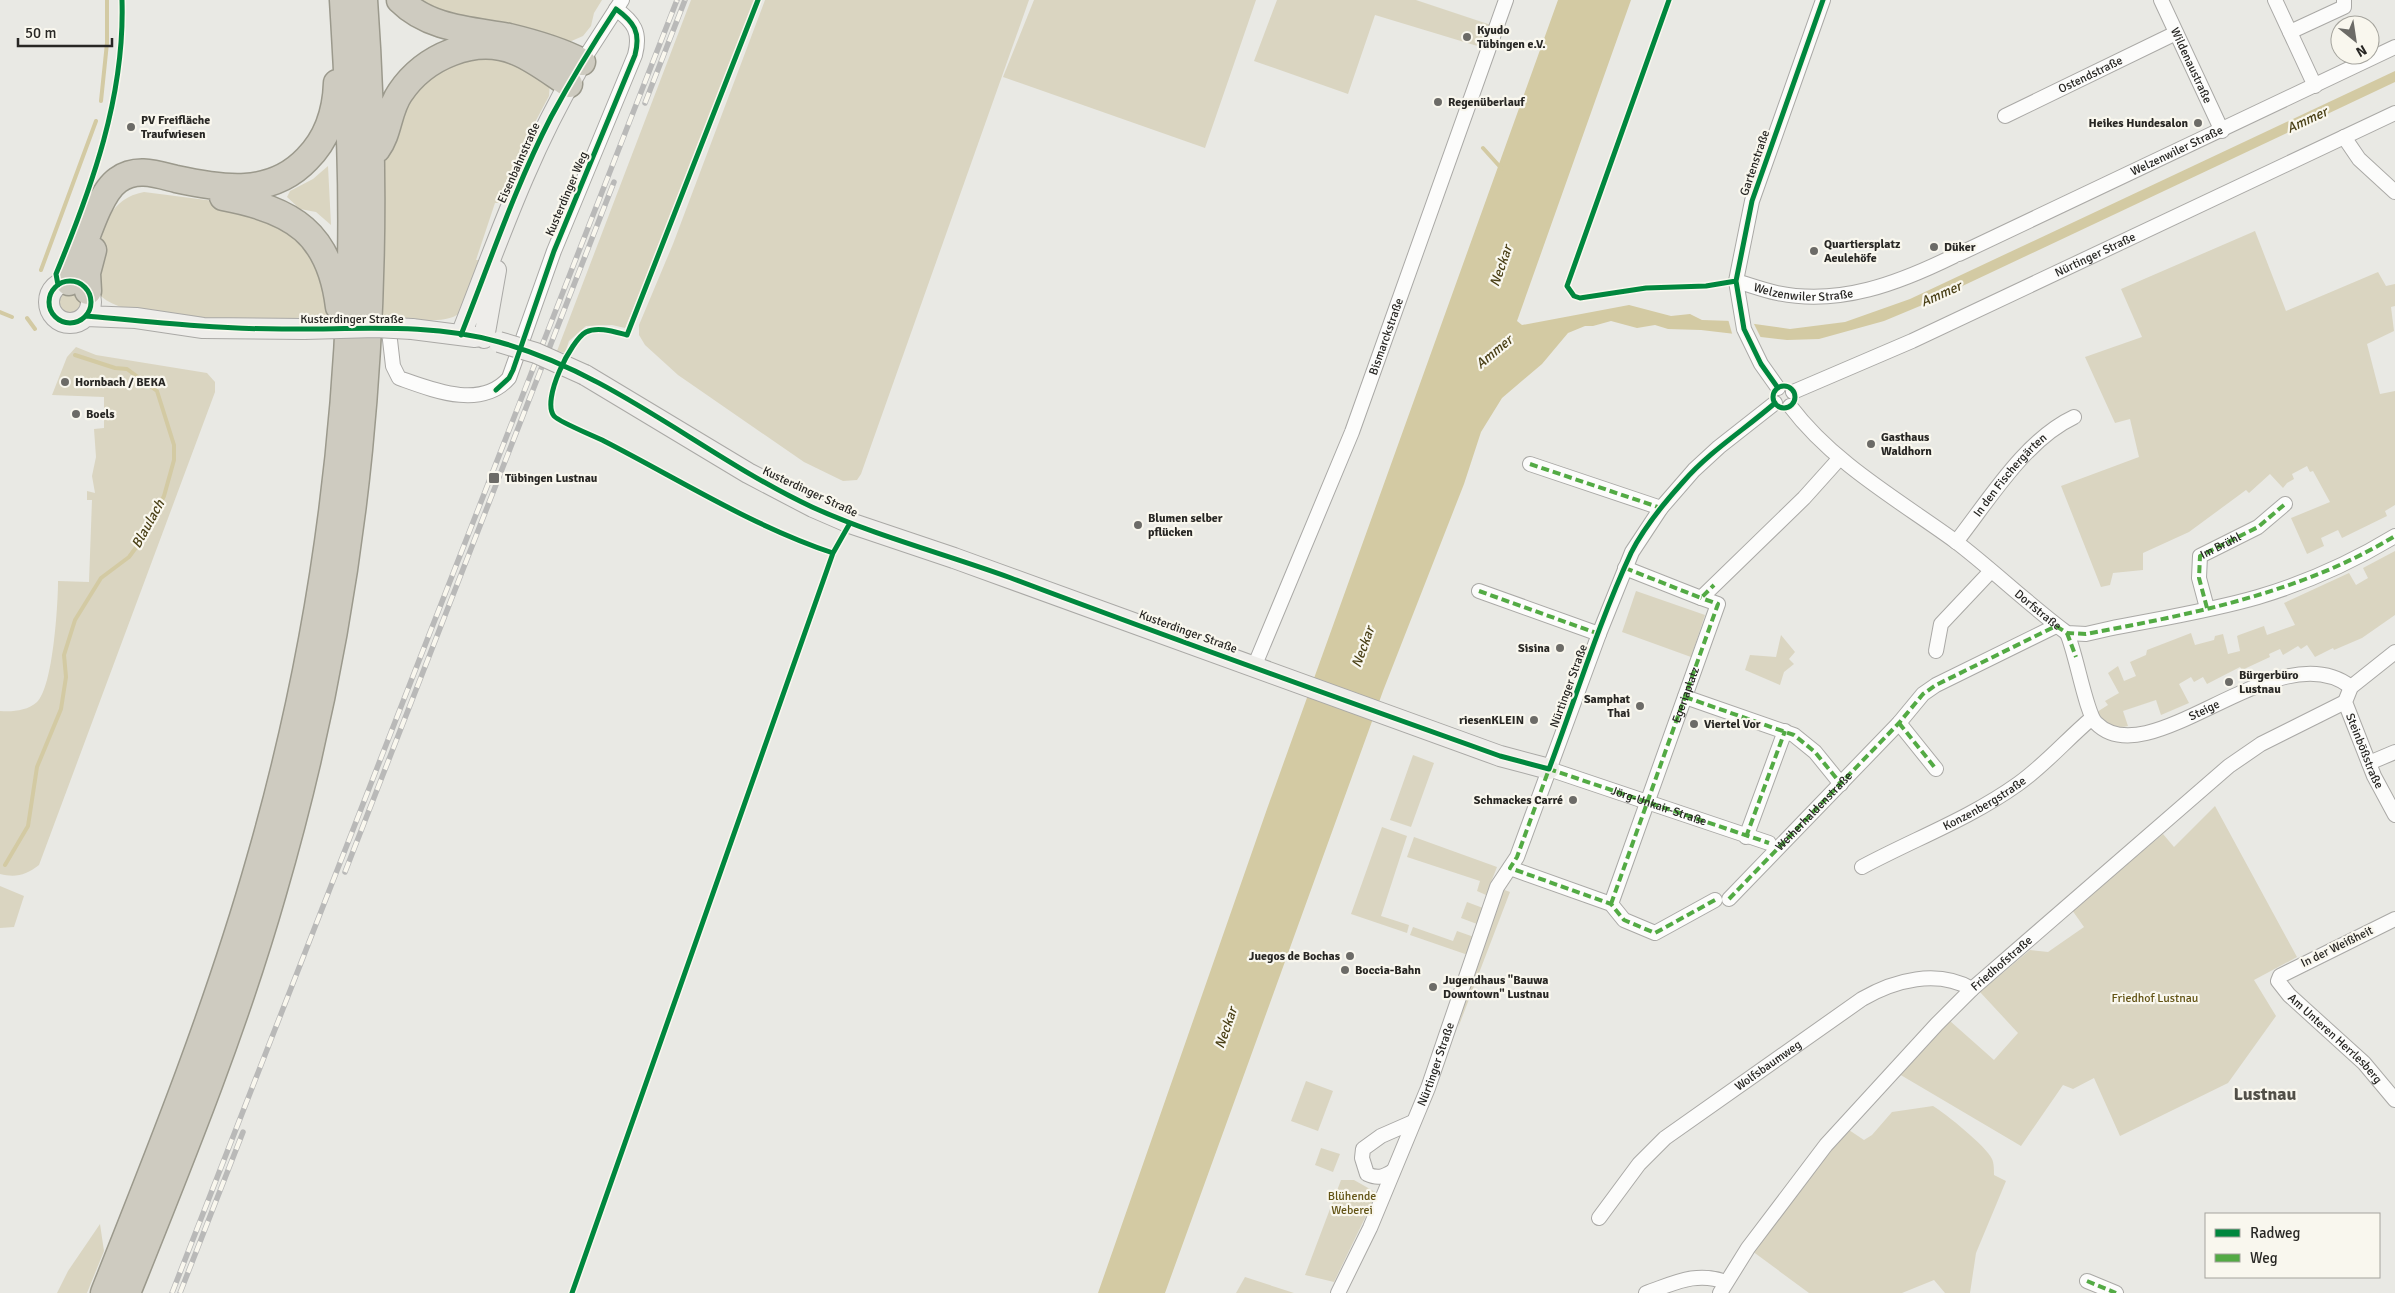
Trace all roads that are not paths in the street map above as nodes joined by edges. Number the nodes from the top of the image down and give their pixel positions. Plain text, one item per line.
1 (350, 0) edge
2 (400, 0) edge
3 (1506, 0) edge
4 (1823, 0) edge
5 (2161, 0) edge
6 (2275, 0) edge
7 (2344, 0) edge
8 (619, 4) edge
9 (2290, 32) junction
10 (2176, 33) junction
11 (2395, 47) edge
12 (582, 62) junction
13 (569, 84) junction
14 (2315, 86) junction
15 (2395, 113) edge
16 (2005, 116) dead end
17 (2222, 131) junction
18 (2344, 136) junction
19 (372, 155) junction
20 (2395, 192) edge
21 (515, 196) junction
22 (1736, 281) junction
23 (84, 297) junction
24 (461, 335) junction
25 (390, 340) dead end
26 (491, 340) junction
27 (347, 357) junction
28 (1778, 388) junction
29 (1792, 399) junction
30 (1775, 403) junction
31 (2074, 418) dead end
32 (1839, 459) junction
33 (1530, 464) dead end
34 (2285, 504) dead end
35 (1661, 508) junction
36 (2395, 536) edge
37 (1956, 542) junction
38 (1625, 568) junction
39 (1991, 571) junction
40 (1479, 592) dead end
41 (1701, 598) junction
42 (2207, 608) junction
43 (2062, 629) junction
44 (1599, 634) junction
45 (1936, 651) dead end
46 (2395, 652) edge
47 (1254, 667) junction
48 (2351, 687) junction
49 (1685, 697) junction
50 (2345, 702) junction
51 (2092, 718) junction
52 (1899, 723) junction
53 (1785, 731) junction
54 (2395, 752) edge
55 (2369, 763) junction
56 (1549, 769) junction
57 (1936, 769) dead end
58 (1841, 784) junction
59 (1647, 802) junction
60 (2395, 814) edge
61 (1746, 837) junction
62 (1769, 844) dead end
63 (1862, 867) dead end
64 (1510, 868) junction
65 (1729, 899) dead end
66 (1715, 900) dead end
67 (1611, 904) junction
68 (2395, 919) edge
69 (2280, 976) joint
70 (1972, 989) junction
71 (2395, 1100) edge
72 (1413, 1122) junction
73 (1393, 1171) junction
74 (1599, 1218) dead end
75 (2087, 1281) dead end
76 (1723, 1287) edge
77 (104, 1293) edge
78 (127, 1293) edge
79 (1338, 1293) edge
80 (1646, 1293) edge
81 (2116, 1293) edge

1 - 19 highway
1 - 23 highway
1 - 27 highway
2 - 12 highway
3 - 47 street, Bismarckstraße
4 - 22 street, Gartenstraße
5 - 10 street, Wildenaustraße
6 - 9 street
7 - 9 street
8 - 12 street, Eisenbahnstraße
8 - 25 street, Kusterdinger Weg
9 - 14 street
10 - 16 street, Ostendstraße
10 - 17 street, Wildenaustraße
11 - 14 street, Welzenwiler Straße
12 - 13 street, Eisenbahnstraße
13 - 19 highway
13 - 21 street, Eisenbahnstraße
14 - 17 street, Welzenwiler Straße
15 - 18 street, Nürtinger Straße
17 - 22 street, Welzenwiler Straße
18 - 20 street
18 - 29 street, Nürtinger Straße
19 - 78 highway
21 - 24 street, Eisenbahnstraße
21 - 26 street, Eisenbahnstraße
22 - 28 street, Gartenstraße
23 - 24 street, Kusterdinger Straße, bridge
23 - 27 highway
24 - 26 street, Kusterdinger Straße
26 - 47 street, Kusterdinger Straße, bridge
27 - 77 highway
28 - 29 street
28 - 30 street
29 - 30 street
29 - 32 street, Dorfstraße
30 - 35 street, Nürtinger Straße
31 - 37 street, In den Fischergärten
32 - 37 street, Dorfstraße
32 - 41 street
33 - 35 street
34 - 42 street, Im Brühl
35 - 38 street, Nürtinger Straße
36 - 42 street, Dorfstraße
37 - 39 street, Dorfstraße
38 - 41 street, Egeriaplatz
38 - 44 street, Nürtinger Straße
39 - 43 street, Dorfstraße
39 - 45 street
40 - 44 street
41 - 49 street, Egeriaplatz
42 - 43 street, Dorfstraße
43 - 51 street
43 - 52 street, Weiherhaldenstraße
44 - 56 street, Nürtinger Straße
46 - 48 street
47 - 56 street, Kusterdinger Straße
48 - 50 street, Steinbößstraße
48 - 51 street, Steige
49 - 53 street
49 - 59 street, Egeriaplatz
50 - 55 street, Steinbößstraße
50 - 70 street, Friedhofstraße
51 - 63 street, Konzenbergstraße
52 - 57 street
52 - 58 street, Weiherhaldenstraße
53 - 58 street
53 - 61 street
54 - 55 street
55 - 60 street, Steinbößstraße
56 - 59 street, Jörg-Unkair-Straße
56 - 64 street, Nürtinger Straße
58 - 65 street, Weiherhaldenstraße
59 - 61 street, Jörg-Unkair-Straße
59 - 67 street, Egeriaplatz
61 - 62 street, Jörg-Unkair-Straße
64 - 67 street
64 - 72 street, Nürtinger Straße
66 - 67 street
68 - 69 street, In der Weißheit
69 - 71 street, Am Unteren Herrlesberg
70 - 74 street, Wolfsbaumweg
70 - 76 street, Friedhofstraße
72 - 73 street, Nürtinger Straße
72 - 73 street
73 - 79 street, Nürtinger Straße
75 - 81 street
76 - 80 street

